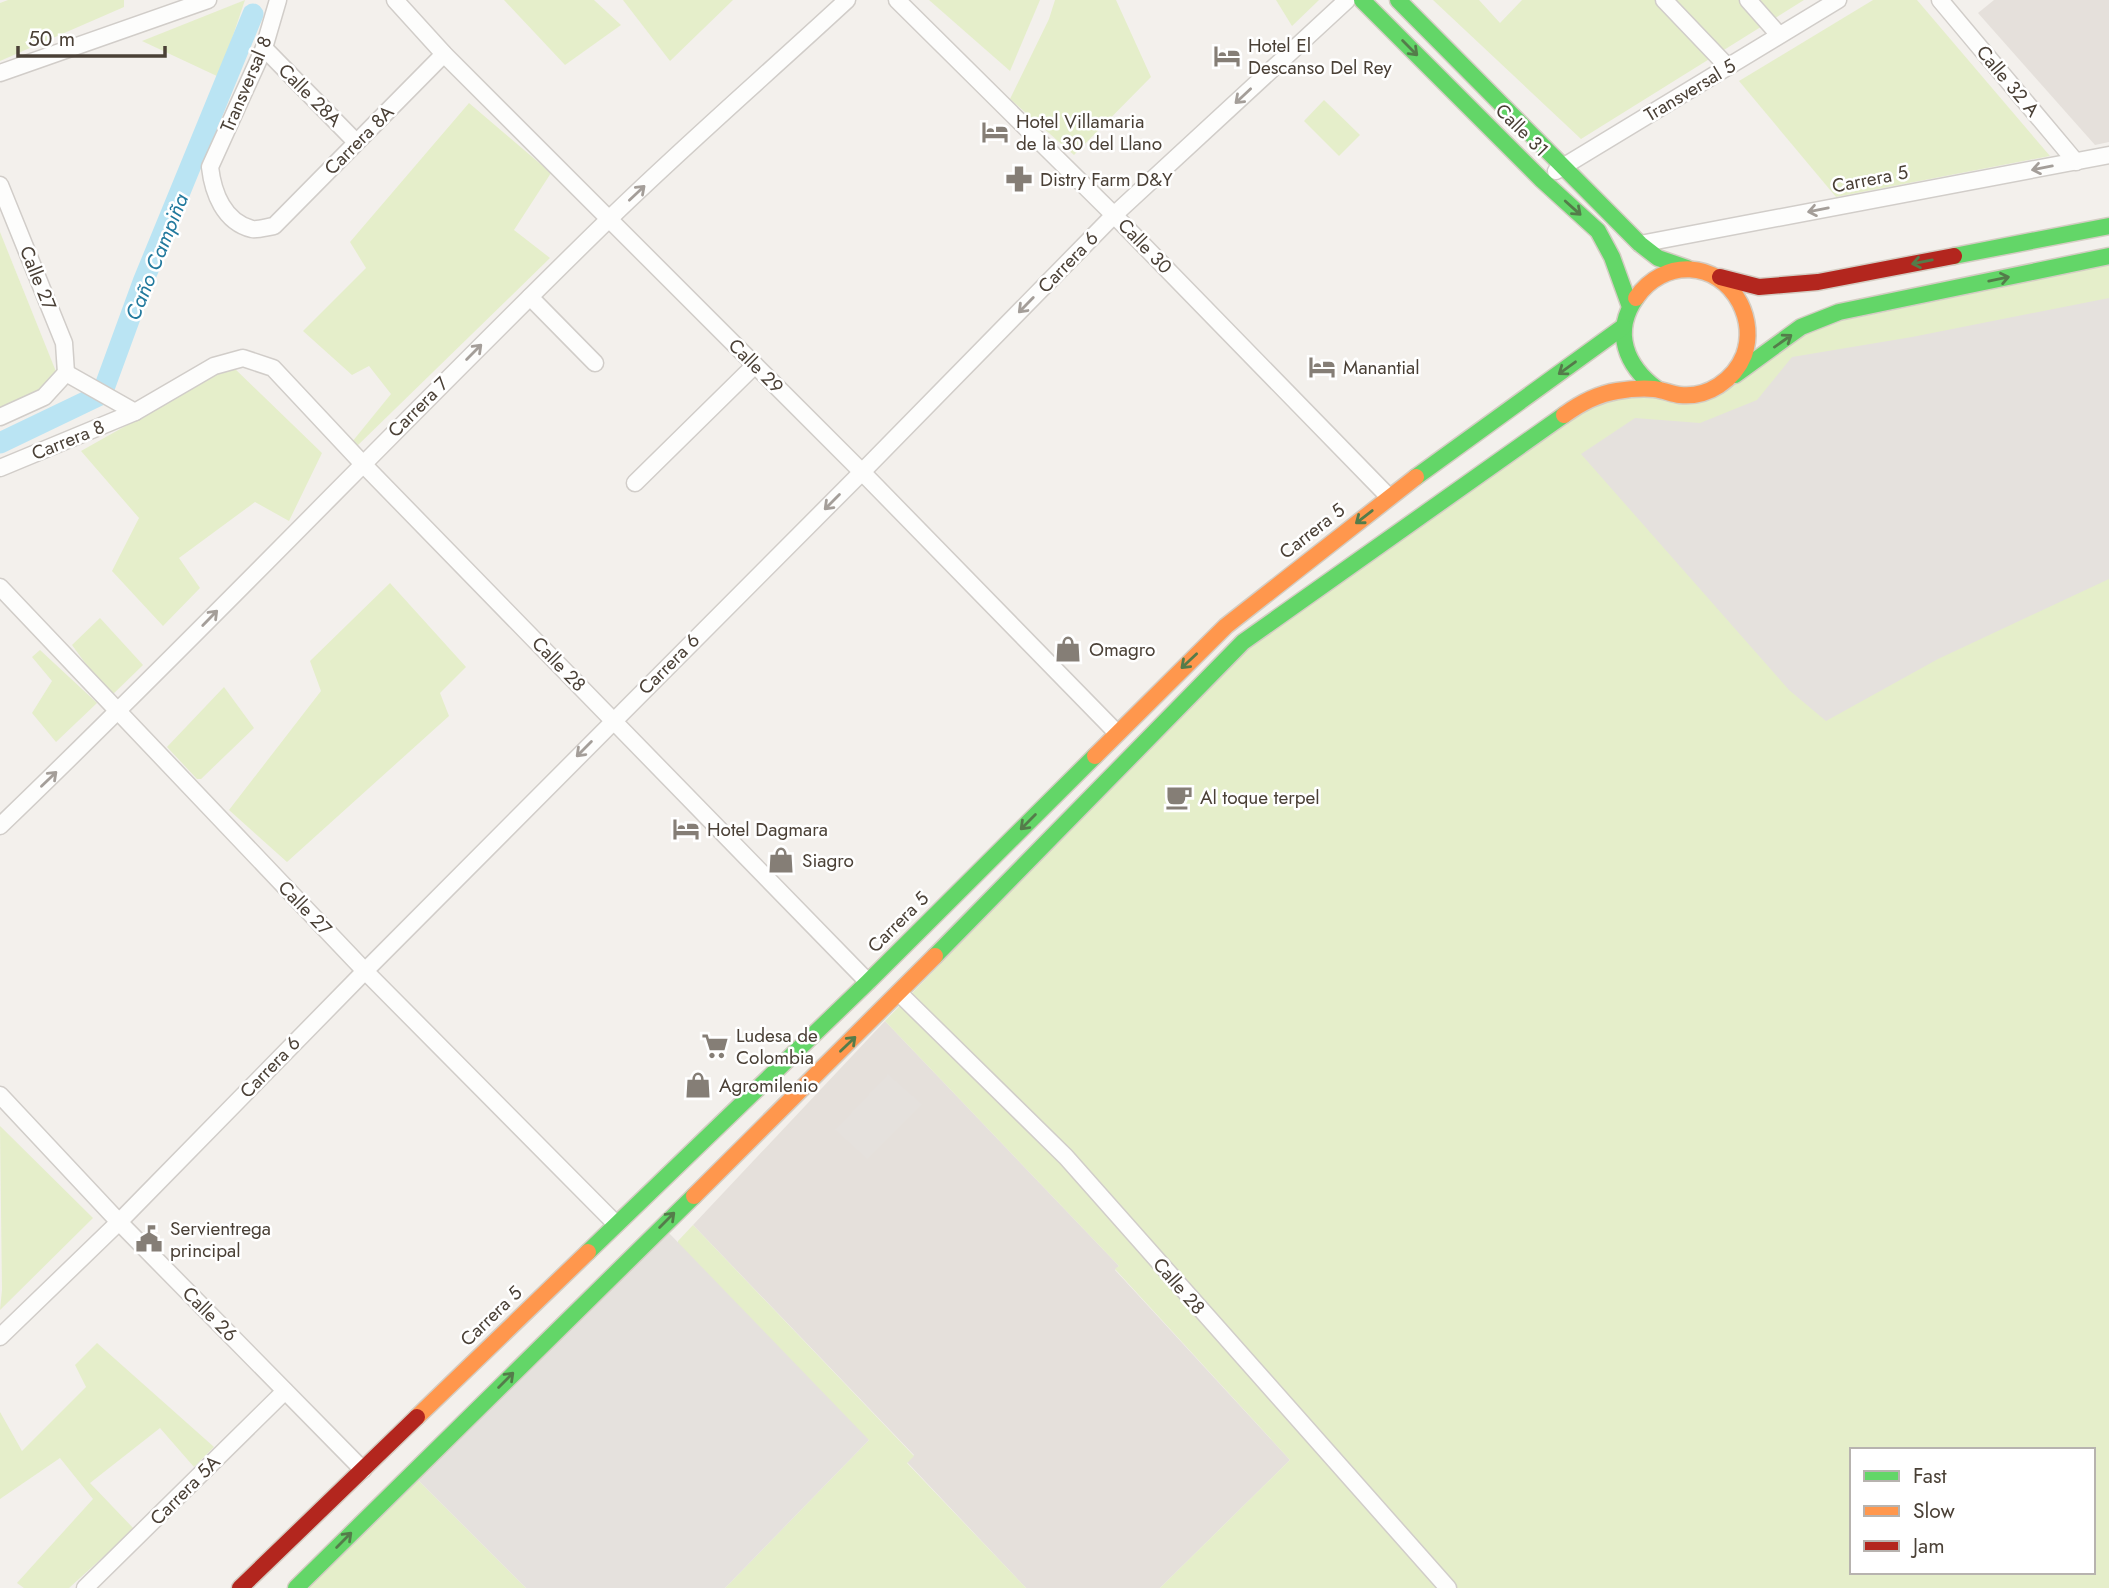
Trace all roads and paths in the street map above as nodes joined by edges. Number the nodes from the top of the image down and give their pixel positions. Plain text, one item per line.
1 (208, 0) edge
2 (278, 0) edge
3 (395, 0) edge
4 (847, 0) edge
5 (897, 0) edge
6 (1347, 0) edge
7 (1362, 0) edge
8 (1398, 0) edge
9 (1664, 0) edge
10 (1748, 0) edge
11 (1838, 0) edge
12 (1940, 0) edge
13 (1779, 35) junction
14 (264, 48) junction
15 (444, 54) junction
16 (1728, 66) junction
17 (0, 74) edge
18 (356, 142) junction
19 (2109, 155) edge
20 (2076, 162) junction
21 (1563, 166) junction
22 (1542, 180) junction
23 (0, 185) edge
24 (1114, 215) junction
25 (610, 219) junction
26 (274, 226) joint
27 (2109, 226) edge
28 (1640, 244) junction
29 (2109, 256) edge
30 (1690, 269) junction
31 (1714, 275) junction
32 (530, 297) junction
33 (1629, 303) junction
34 (1623, 327) junction
35 (243, 358) joint
36 (595, 363) dead end
37 (755, 365) junction
38 (66, 373) junction
39 (1727, 380) junction
40 (1657, 389) junction
41 (135, 412) junction
42 (0, 417) edge
43 (362, 463) junction
44 (0, 468) edge
45 (862, 472) junction
46 (635, 483) dead end
47 (1389, 497) junction
48 (0, 587) edge
49 (118, 713) junction
50 (613, 720) junction
51 (1117, 733) junction
52 (0, 826) edge
53 (365, 971) junction
54 (868, 982) junction
55 (899, 993) junction
56 (0, 1095) edge
57 (119, 1222) junction
58 (616, 1224) junction
59 (0, 1338) edge
60 (285, 1391) junction
61 (363, 1471) junction
62 (85, 1588) edge
63 (240, 1588) edge
64 (296, 1588) edge
65 (1448, 1588) edge

1 - 17 street
2 - 14 street, Transversal 8
3 - 15 street, Calle 29
25 -> 4 street, Carrera 7
5 - 24 street, Calle 30
6 -> 24 street, Carrera 6
7 -> 22 main road, Calle 31
8 - 21 main road, Calle 31
9 - 16 street
10 - 13 street
11 - 13 street, Transversal 5
12 - 20 street, Calle 32 A
13 - 16 street, Transversal 5
14 - 18 street, Calle 28A
14 - 26 street, Transversal 8
15 - 18 street, Carrera 8A
15 - 25 street, Calle 29
16 - 21 street, Transversal 5
18 - 26 street, Carrera 8A
19 - 20 street, Carrera 5
20 -> 28 street, Carrera 5
21 - 22 street, Transversal 5
21 - 28 main road, Calle 31
22 -> 33 main road, Calle 31
23 - 38 street, Calle 27
24 -> 45 street, Carrera 6
24 - 47 street, Calle 30
25 - 32 street, Carrera 7
25 - 37 street, Calle 29
27 -> 31 main road
28 - 30 main road, Calle 31
39 -> 29 main road
30 - 31 main road
30 - 33 main road
31 - 39 main road
32 - 36 street
43 -> 32 street, Carrera 7
33 - 34 main road
34 - 40 main road
34 -> 47 main road, Carrera 5
35 - 41 street, Carrera 8
35 - 43 street, Calle 28
37 - 45 street, Calle 29
37 - 46 street
38 - 41 street, Carrera 8
38 - 42 street
39 - 40 main road
40 - 55 main road
41 - 44 street, Carrera 8
49 -> 43 street, Carrera 7
43 - 50 street, Calle 28
45 -> 50 street, Carrera 6
45 - 51 street, Calle 29
47 -> 51 main road, Carrera 5
48 - 49 street, Calle 27
52 -> 49 street, Carrera 7
49 - 53 street, Calle 27
50 -> 53 street, Carrera 6
50 - 54 street, Calle 28
51 -> 54 main road, Carrera 5
53 - 57 street, Carrera 6
53 - 58 street, Calle 27
54 - 58 main road, Carrera 5
64 -> 55 main road
55 - 65 street, Calle 28
56 - 57 street, Calle 26
57 - 59 street, Carrera 6
57 - 60 street, Calle 26
58 - 61 main road, Carrera 5
60 - 61 street, Calle 26
60 - 62 street, Carrera 5A
61 - 63 main road, Carrera 5

